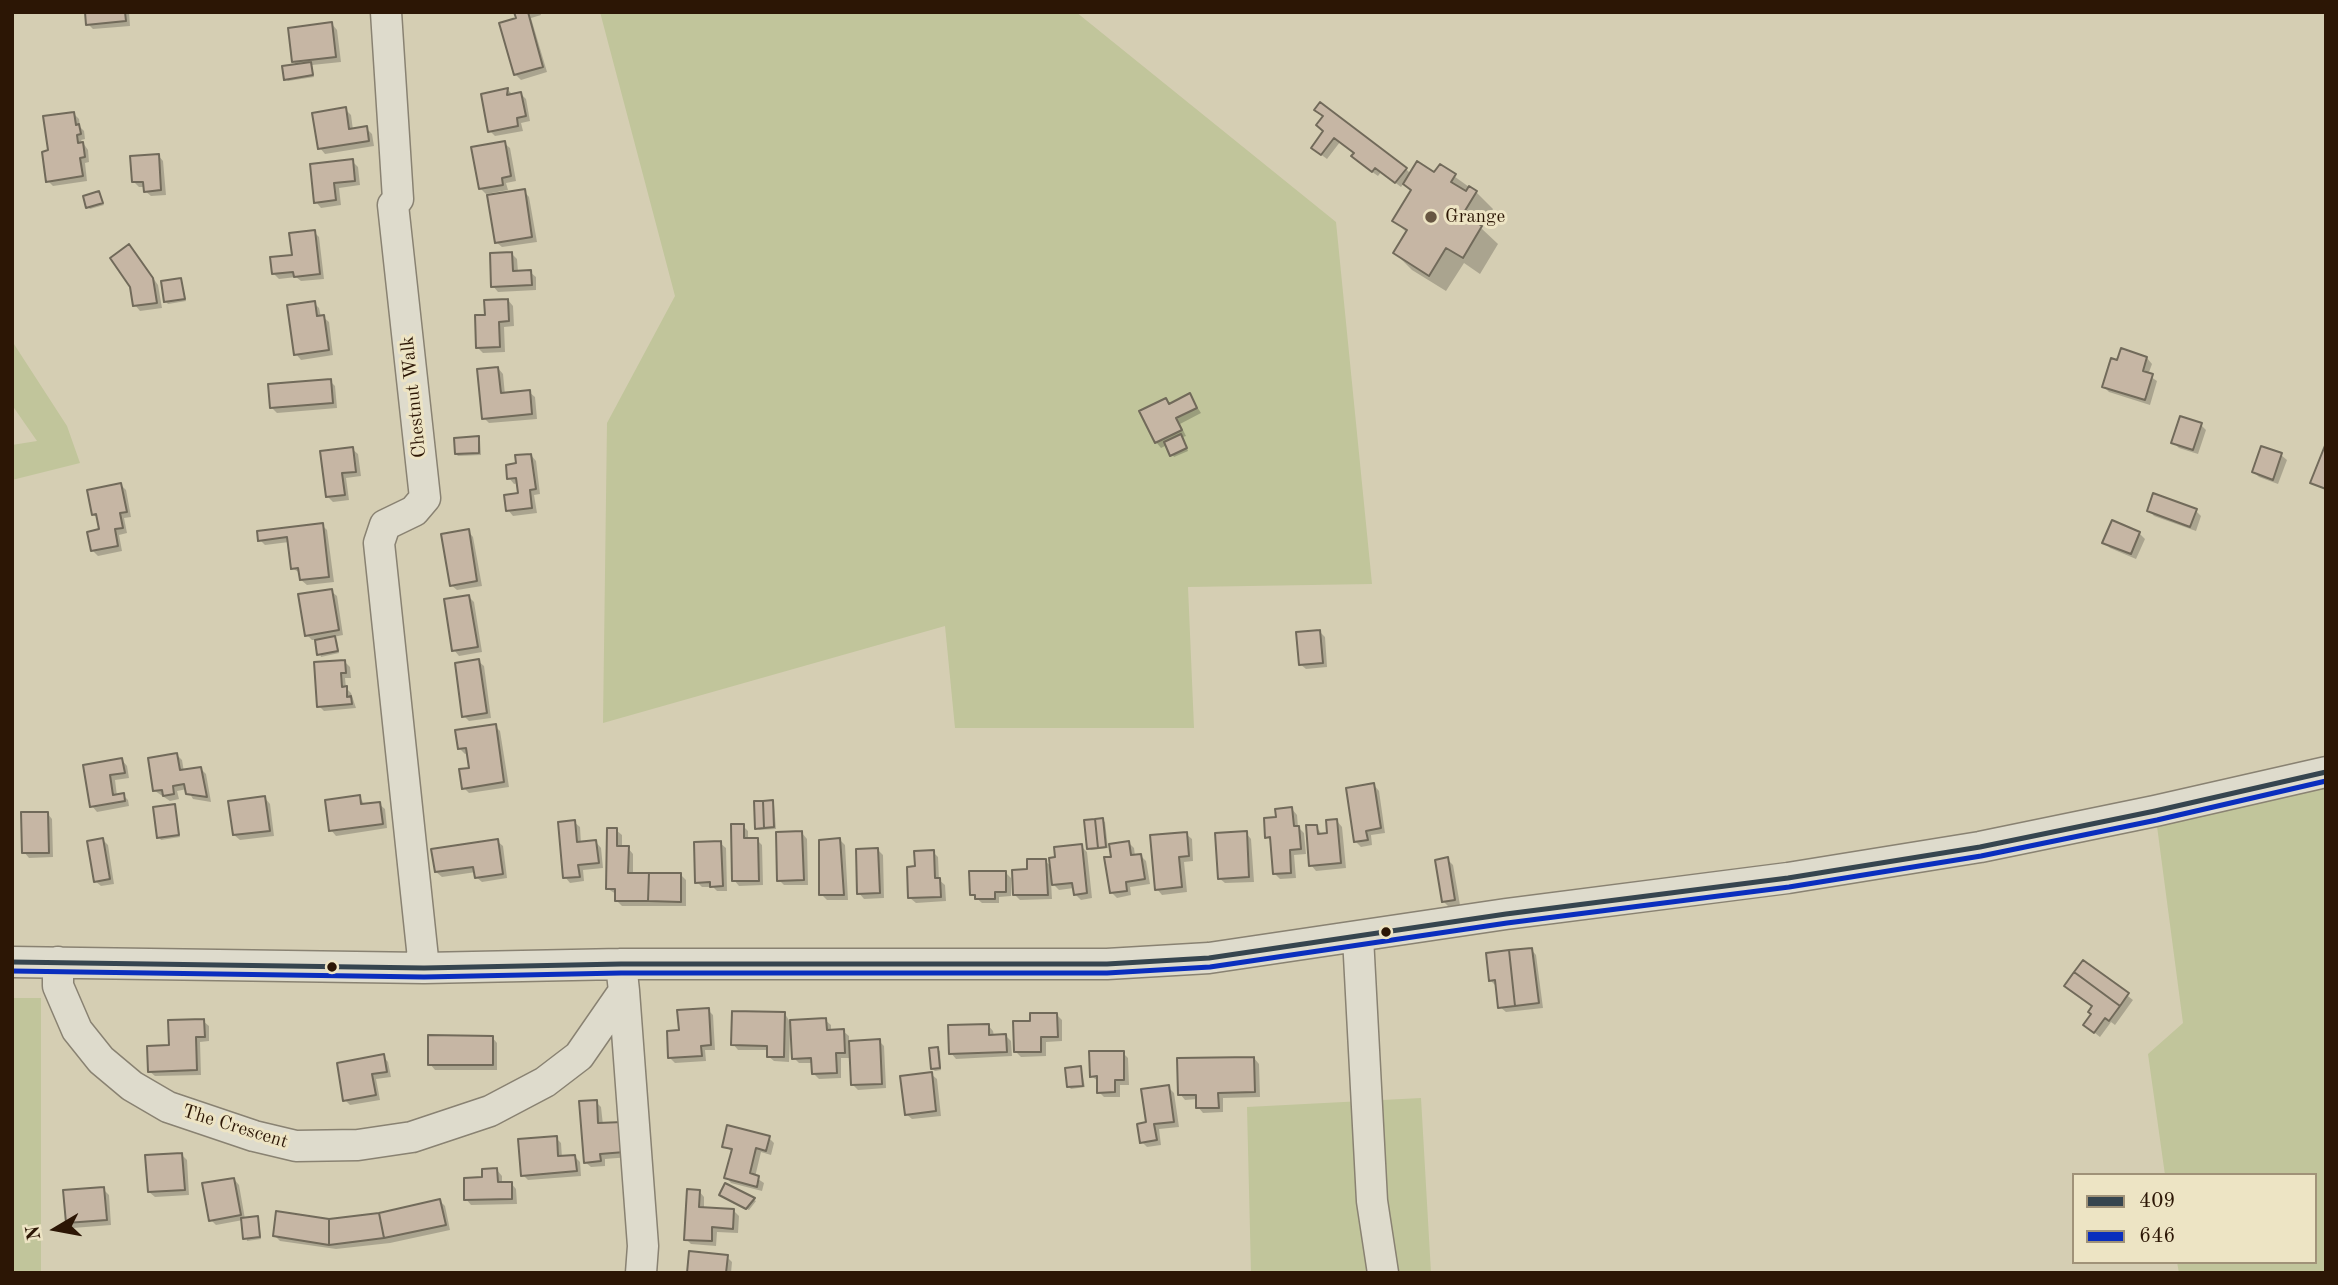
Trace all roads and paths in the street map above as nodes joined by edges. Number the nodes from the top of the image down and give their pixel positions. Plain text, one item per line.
1 (386, 12) edge
2 (2326, 772) edge
3 (1358, 937) junction
4 (12, 962) edge
5 (58, 962) junction
6 (424, 968) junction
7 (622, 978) junction
8 (641, 1273) edge
9 (1383, 1273) edge

1 - 6 street, Chestnut Walk
2 - 3 street
3 - 7 street
3 - 9 street
4 - 5 street
5 - 6 street
5 - 7 street, The Crescent
6 - 7 street
7 - 8 street

